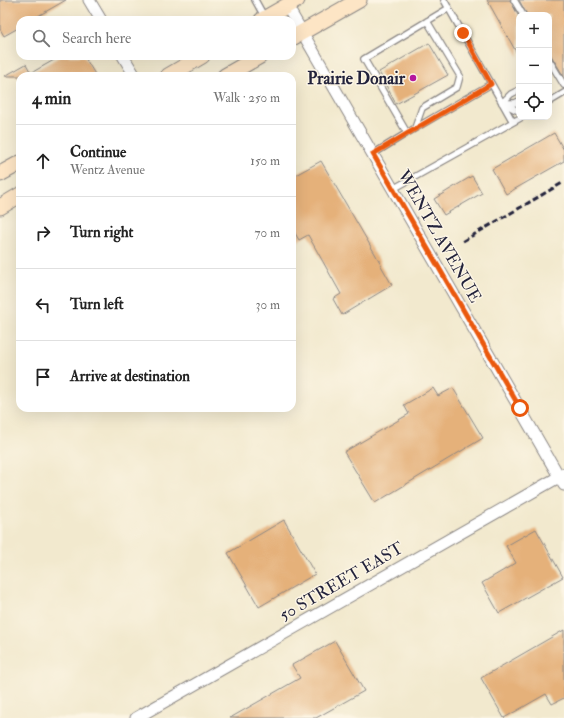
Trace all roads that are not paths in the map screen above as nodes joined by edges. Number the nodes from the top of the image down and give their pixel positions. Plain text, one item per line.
1 (89, 0) edge
2 (255, 0) edge
3 (359, 0) edge
4 (444, 0) edge
5 (514, 0) edge
6 (292, 3) edge
7 (449, 8) junction
8 (521, 12) edge
9 (99, 16) edge
10 (263, 16) edge
11 (269, 16) edge
12 (294, 16) edge
13 (427, 21) junction
14 (297, 35) edge
15 (125, 60) edge
16 (195, 60) edge
17 (253, 60) edge
18 (552, 65) edge
19 (133, 72) edge
20 (175, 72) edge
21 (232, 72) edge
22 (491, 84) junction
23 (564, 85) edge
24 (516, 92) edge
25 (564, 93) edge
26 (552, 100) edge
27 (516, 102) edge
28 (502, 103) junction
29 (516, 110) edge
30 (517, 120) edge
31 (513, 122) junction
32 (415, 128) junction
33 (407, 134) junction
34 (373, 154) junction
35 (16, 165) edge
36 (0, 174) edge
37 (393, 189) junction
38 (16, 198) edge
39 (0, 207) edge
40 (562, 478) edge
41 (136, 718) edge

1 - 9 street
2 - 10 lane
3 - 14 main road
4 - 7 lane
5 - 8 lane
6 - 11 main road
6 - 12 street, WENTZ AVENUE
7 - 13 lane
7 - 22 lane
13 - 32 lane
13 - 33 lane
14 - 34 street, WENTZ AVENUE
15 - 19 street
16 - 20 main road
17 - 21 main road
18 - 23 lane
22 - 28 lane
22 - 32 lane
24 - 28 lane
25 - 26 lane
27 - 28 lane
28 - 29 lane
28 - 31 lane
30 - 31 lane
31 - 37 lane
32 - 33 lane
33 - 34 lane
34 - 37 street, WENTZ AVENUE
35 - 36 main road
37 - 40 street, WENTZ AVENUE
38 - 39 main road
40 - 41 street, 50 STREET EAST

